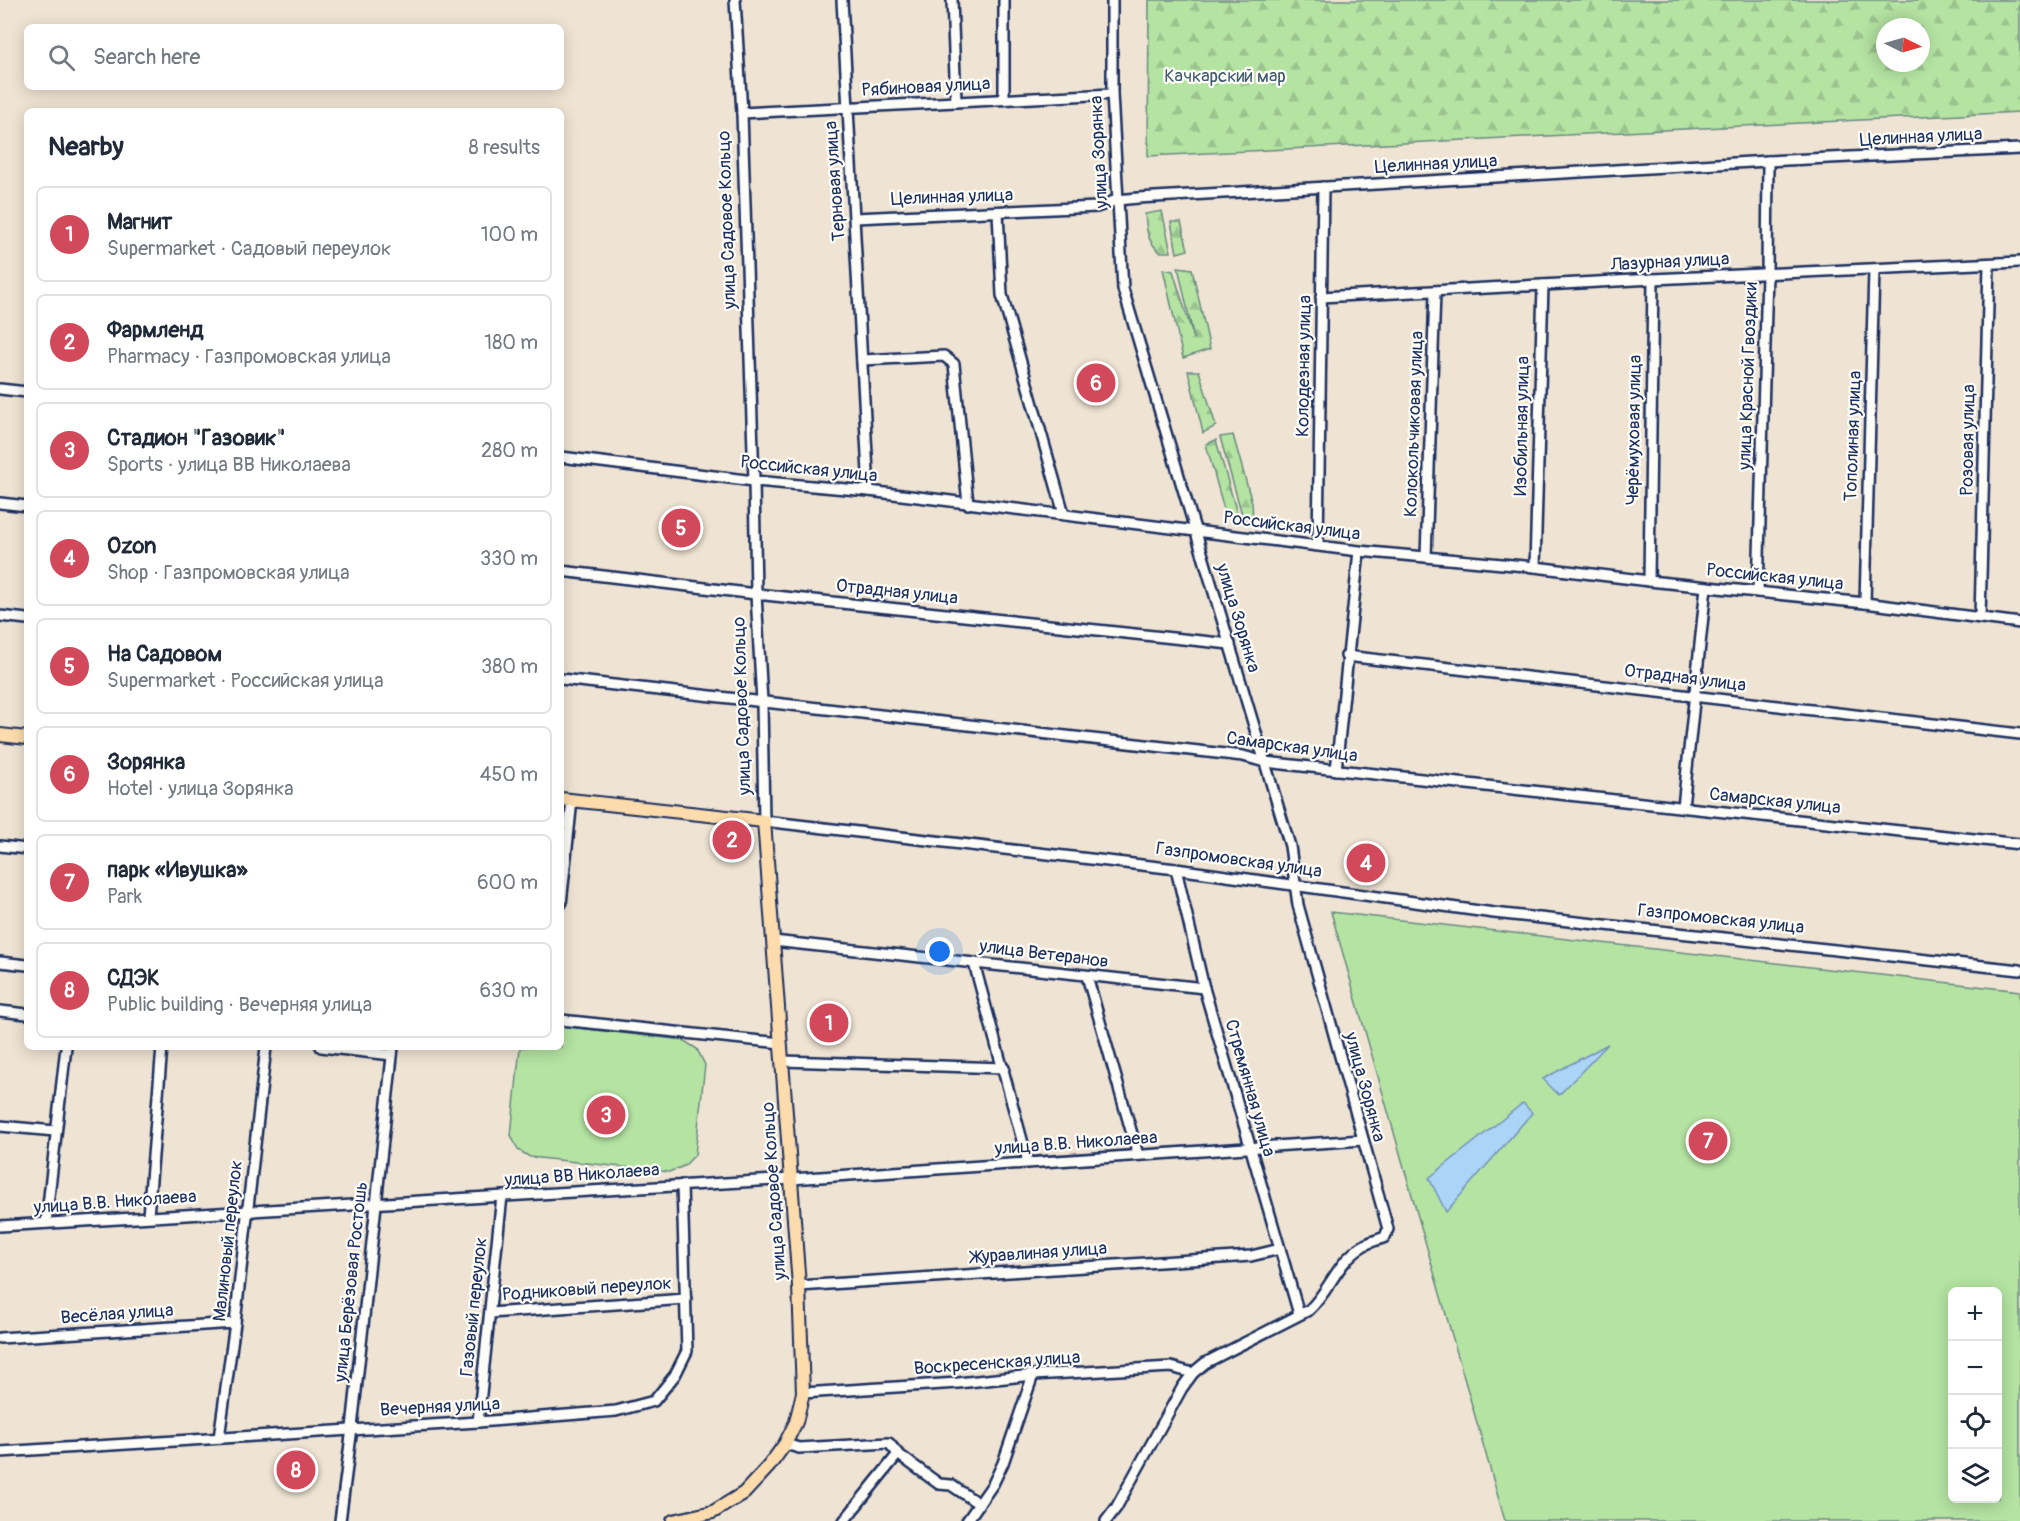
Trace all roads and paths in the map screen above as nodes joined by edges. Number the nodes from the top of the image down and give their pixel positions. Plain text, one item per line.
1 (735, 0) edge
2 (842, 0) edge
3 (951, 0) edge
4 (1004, 0) edge
5 (1112, 0) edge
6 (1112, 94) junction
7 (1004, 99) junction
8 (956, 102) junction
9 (847, 108) junction
10 (742, 113) junction
11 (2020, 149) edge
12 (1768, 161) junction
13 (1323, 187) junction
14 (1117, 200) junction
15 (998, 212) junction
16 (855, 218) junction
17 (2020, 262) edge
18 (1989, 264) junction
19 (1874, 270) junction
20 (1767, 274) junction
21 (1653, 279) junction
22 (1543, 285) junction
23 (1435, 292) junction
24 (1321, 297) junction
25 (862, 360) junction
26 (0, 389) edge
27 (24, 392) edge
28 (564, 457) edge
29 (754, 481) junction
30 (869, 491) junction
31 (0, 502) edge
32 (968, 504) junction
33 (24, 506) edge
34 (1064, 514) junction
35 (1194, 531) junction
36 (1318, 545) junction
37 (1359, 551) junction
38 (1426, 557) junction
39 (1535, 567) junction
40 (564, 571) edge
41 (1649, 581) junction
42 (1706, 587) junction
43 (1758, 591) junction
44 (756, 594) junction
45 (1865, 603) junction
46 (0, 616) edge
47 (1980, 618) junction
48 (24, 619) edge
49 (2020, 623) edge
50 (1230, 644) junction
51 (1346, 656) junction
52 (564, 679) edge
53 (1693, 695) junction
54 (762, 702) junction
55 (2020, 734) edge
56 (0, 735) edge
57 (24, 738) edge
58 (1265, 762) junction
59 (1336, 770) junction
60 (567, 799) edge
61 (1683, 807) junction
62 (764, 821) junction
63 (2020, 844) edge
64 (0, 846) edge
65 (24, 849) edge
66 (564, 852) edge
67 (1176, 869) junction
68 (1296, 885) junction
69 (773, 941) junction
70 (0, 962) edge
71 (975, 963) junction
72 (24, 965) edge
73 (2020, 970) edge
74 (1086, 976) junction
75 (1204, 988) junction
76 (0, 1011) edge
77 (24, 1014) edge
78 (564, 1020) edge
79 (781, 1042) junction
80 (66, 1050) edge
81 (162, 1050) edge
82 (266, 1050) edge
83 (374, 1050) edge
84 (392, 1051) edge
85 (783, 1060) junction
86 (1004, 1068) junction
87 (0, 1126) edge
88 (56, 1131) junction
89 (1363, 1140) junction
90 (1249, 1148) junction
91 (1138, 1155) junction
92 (1028, 1162) junction
93 (791, 1179) junction
94 (682, 1185) junction
95 (502, 1196) junction
96 (376, 1203) junction
97 (248, 1210) junction
98 (148, 1216) junction
99 (46, 1223) junction
100 (0, 1226) edge
101 (1280, 1249) junction
102 (799, 1286) junction
103 (686, 1299) junction
104 (490, 1313) junction
105 (1299, 1314) junction
106 (235, 1323) junction
107 (0, 1338) edge
108 (1193, 1373) junction
109 (1033, 1375) junction
110 (803, 1393) junction
111 (478, 1422) junction
112 (352, 1428) junction
113 (219, 1438) junction
114 (785, 1444) junction
115 (0, 1452) edge
116 (898, 1454) junction
117 (979, 1504) junction
118 (340, 1521) edge
119 (673, 1521) edge
120 (678, 1521) edge
121 (844, 1521) edge
122 (967, 1521) edge
123 (1106, 1521) edge

1 - 10 street, улица Садовое Кольцо
2 - 9 street, Терновая улица
3 - 8 street
4 - 7 street
5 - 6 street, улица Зорянка
6 - 7 street, Рябиновая улица
6 - 14 street, улица Зорянка
7 - 8 street, Рябиновая улица
8 - 9 street, Рябиновая улица
9 - 10 street, Рябиновая улица
9 - 16 street, Терновая улица
10 - 29 street, улица Садовое Кольцо
11 - 12 street, Целинная улица
12 - 13 street, Целинная улица
12 - 20 street, улица Красной Гвоздики
13 - 14 street, Целинная улица
13 - 24 street, Колодезная улица
14 - 15 street, Целинная улица
14 - 35 street, улица Зорянка
15 - 16 street, Целинная улица
15 - 34 street
16 - 25 street, Терновая улица
17 - 18 street, Лазурная улица
18 - 19 street, Лазурная улица
18 - 47 street, Розовая улица
19 - 20 street, Лазурная улица
19 - 45 street, Тополиная улица
20 - 21 street, Лазурная улица
20 - 43 street, улица Красной Гвоздики
21 - 22 street, Лазурная улица
21 - 41 street, Черёмуховая улица
22 - 23 street, Лазурная улица
22 - 39 street, Изобильная улица
23 - 24 street, Лазурная улица
23 - 38 street, Колокольчиковая улица
24 - 36 street, Колодезная улица
25 - 30 street, Терновая улица
25 - 32 street
26 - 27 street
28 - 29 street, Российская улица
29 - 30 street, Российская улица
29 - 44 street, улица Садовое Кольцо
30 - 32 street, Российская улица
31 - 33 street
32 - 34 street, Российская улица
34 - 35 street, Российская улица
35 - 36 street, Российская улица
35 - 50 street, улица Зорянка
36 - 37 street, Российская улица
37 - 38 street, Российская улица
37 - 51 street
38 - 39 street, Российская улица
39 - 41 street, Российская улица
40 - 44 street, Отрадная улица
41 - 42 street, Российская улица
42 - 43 street, Российская улица
42 - 53 street
43 - 45 street, Российская улица
44 - 50 street, Отрадная улица
44 - 54 street, улица Садовое Кольцо
45 - 47 street, Российская улица
46 - 48 street
47 - 49 street, Российская улица
50 - 58 street, улица Зорянка
51 - 53 street, Отрадная улица
51 - 59 street
52 - 54 street, Самарская улица
53 - 55 street, Отрадная улица
53 - 61 street
54 - 58 street, Самарская улица
54 - 62 street, улица Садовое Кольцо
56 - 57 main road
58 - 59 street, Самарская улица
58 - 68 street, улица Зорянка
59 - 61 street, Самарская улица
60 - 62 main road, Газпромовская улица
60 - 66 street
61 - 63 street, Самарская улица
62 - 67 street, Газпромовская улица
62 - 69 main road, улица Садовое Кольцо
64 - 65 street
67 - 68 street, Газпромовская улица
67 - 75 street, Стремянная улица
68 - 73 street, Газпромовская улица
68 - 89 street, улица Зорянка
69 - 71 street, улица Ветеранов
69 - 79 main road, улица Садовое Кольцо
70 - 72 street
71 - 74 street, улица Ветеранов
71 - 86 street
74 - 75 street, улица Ветеранов
74 - 91 street
75 - 90 street, Стремянная улица
76 - 77 street
78 - 79 street
79 - 85 main road, улица Садовое Кольцо
80 - 88 street
81 - 98 street
82 - 97 street, Малиновый переулок
83 - 84 street
84 - 96 street, улица Берёзовая Ростошь
85 - 86 street
85 - 93 main road, улица Садовое Кольцо
86 - 92 street
87 - 88 street
88 - 99 street
89 - 90 street, улица В.В. Николаева
89 - 105 street, улица Зорянка
90 - 91 street, улица В.В. Николаева
90 - 101 street, Стремянная улица
91 - 92 street, улица В.В. Николаева
92 - 93 street, улица В.В. Николаева
93 - 94 street, улица ВВ Николаева
93 - 102 main road, улица Садовое Кольцо
94 - 95 street, улица ВВ Николаева
94 - 103 street, Вечерняя улица
95 - 96 street, улица ВВ Николаева
95 - 104 street, Газовый переулок
96 - 97 street, улица В.В. Николаева
96 - 112 street, улица Берёзовая Ростошь
97 - 98 street, улица В.В. Николаева
97 - 106 street, Малиновый переулок
98 - 99 street, улица В.В. Николаева
99 - 100 street, улица В.В. Николаева
101 - 102 street, Журавлиная улица
101 - 105 street, Стремянная улица
102 - 110 main road, улица Садовое Кольцо
103 - 104 street, Родниковый переулок
103 - 111 street, Вечерняя улица
104 - 111 street, Газовый переулок
105 - 108 street
106 - 107 street, Весёлая улица
106 - 113 street, Малиновый переулок
108 - 109 street, Воскресенская улица
108 - 123 street
109 - 110 street, Воскресенская улица
109 - 117 street
110 - 114 main road, улица Садовое Кольцо
111 - 112 street, Вечерняя улица
112 - 113 street, Вечерняя улица
112 - 118 street, улица Берёзовая Ростошь
113 - 115 street, Вечерняя улица
114 - 116 street
114 - 120 main road, улица Садовое Кольцо
116 - 117 street
116 - 121 street
117 - 122 street
119 - 120 main road, улица Садовое Кольцо

